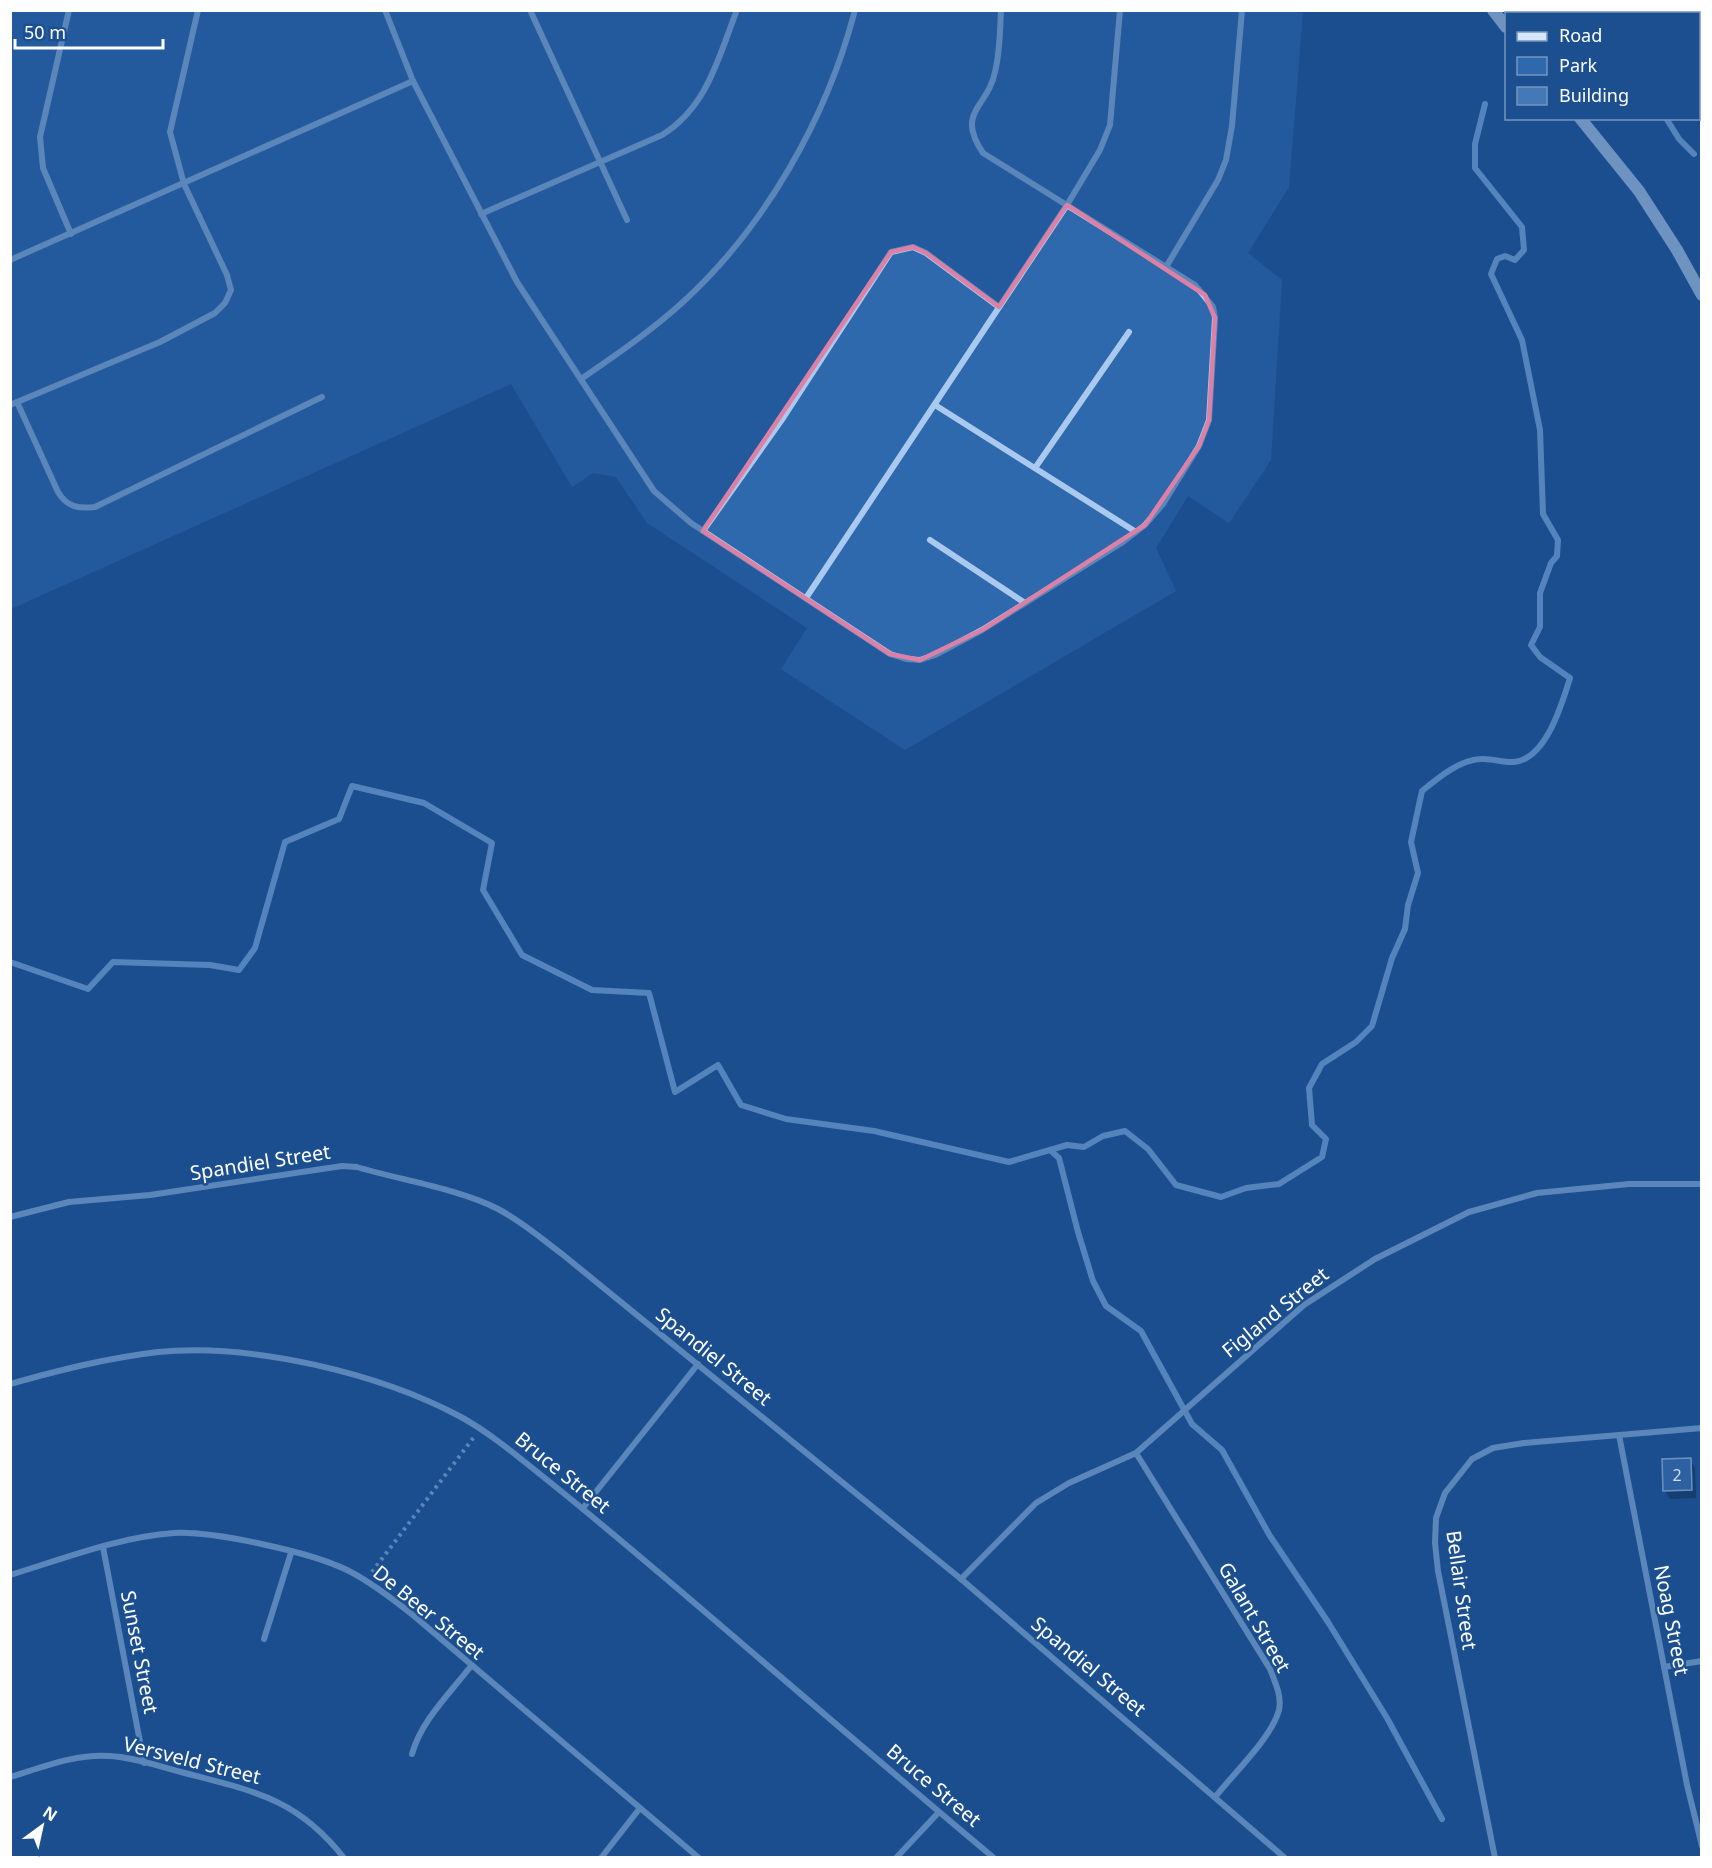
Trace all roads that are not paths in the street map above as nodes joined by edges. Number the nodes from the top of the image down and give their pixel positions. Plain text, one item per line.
1 (69, 10) edge
2 (198, 10) edge
3 (385, 10) edge
4 (530, 10) edge
5 (737, 10) edge
6 (855, 10) edge
7 (1001, 10) edge
8 (1120, 10) edge
9 (1242, 10) edge
10 (1493, 10) edge
11 (1505, 26) edge
12 (412, 81) junction
13 (1582, 120) edge
14 (600, 162) junction
15 (184, 184) junction
16 (1067, 205) junction
17 (481, 214) junction
18 (627, 220) dead end
19 (71, 234) junction
20 (10, 260) edge
21 (1166, 267) junction
22 (1701, 295) edge
23 (999, 307) junction
24 (1129, 332) dead end
25 (580, 379) junction
26 (322, 397) dead end
27 (14, 403) edge
28 (934, 405) junction
29 (1035, 468) junction
30 (703, 531) junction
31 (1136, 532) junction
32 (930, 540) dead end
33 (806, 598) junction
34 (1025, 603) junction
35 (1701, 1184) edge
36 (10, 1217) edge
37 (698, 1364) junction
38 (10, 1384) edge
39 (1701, 1428) edge
40 (1620, 1435) junction
41 (1136, 1453) junction
42 (583, 1508) junction
43 (104, 1547) junction
44 (291, 1553) junction
45 (10, 1575) edge
46 (961, 1579) junction
47 (264, 1639) dead end
48 (1701, 1661) edge
49 (471, 1666) junction
50 (1664, 1667) junction
51 (412, 1754) dead end
52 (144, 1762) junction
53 (10, 1777) edge
54 (1216, 1796) junction
55 (640, 1808) junction
56 (939, 1812) junction
57 (1701, 1846) edge
58 (344, 1857) edge
59 (601, 1857) edge
60 (699, 1857) edge
61 (896, 1857) edge
62 (994, 1857) edge
63 (1286, 1857) edge
64 (1495, 1857) edge

1 - 19 street
2 - 15 street
3 - 12 street
4 - 14 street
5 - 14 street
6 - 25 street
7 - 16 street
8 - 16 street
9 - 21 street
10 - 11 street
12 - 15 street
12 - 17 street
13 - 22 street
14 - 17 street
14 - 18 street
15 - 19 street
15 - 27 street
16 - 21 street
16 - 23 street
17 - 25 street
19 - 20 street
21 - 31 street
23 - 28 street
23 - 30 street
24 - 29 street
25 - 30 street
26 - 27 street
28 - 29 street
28 - 33 street
29 - 31 street
30 - 33 street
31 - 34 street
32 - 34 street
33 - 34 street
35 - 41 street, Figland Street
36 - 37 street, Spandiel Street
37 - 42 street
37 - 46 street, Spandiel Street
38 - 42 street, Bruce Street
39 - 40 street, Bellair Street
40 - 50 street, Noag Street
40 - 64 street, Bellair Street
41 - 46 street, Figland Street
41 - 54 street, Galant Street
42 - 56 street, Bruce Street
43 - 44 street, De Beer Street
43 - 45 street, De Beer Street
43 - 52 street, Sunset Street
44 - 47 street
44 - 49 street, De Beer Street
46 - 54 street, Spandiel Street
48 - 50 street
49 - 51 street
49 - 55 street, De Beer Street
50 - 57 street, Noag Street
52 - 53 street, Versveld Street
52 - 58 street, Versveld Street
54 - 63 street, Spandiel Street
55 - 59 street
55 - 60 street, De Beer Street
56 - 61 street
56 - 62 street, Bruce Street

